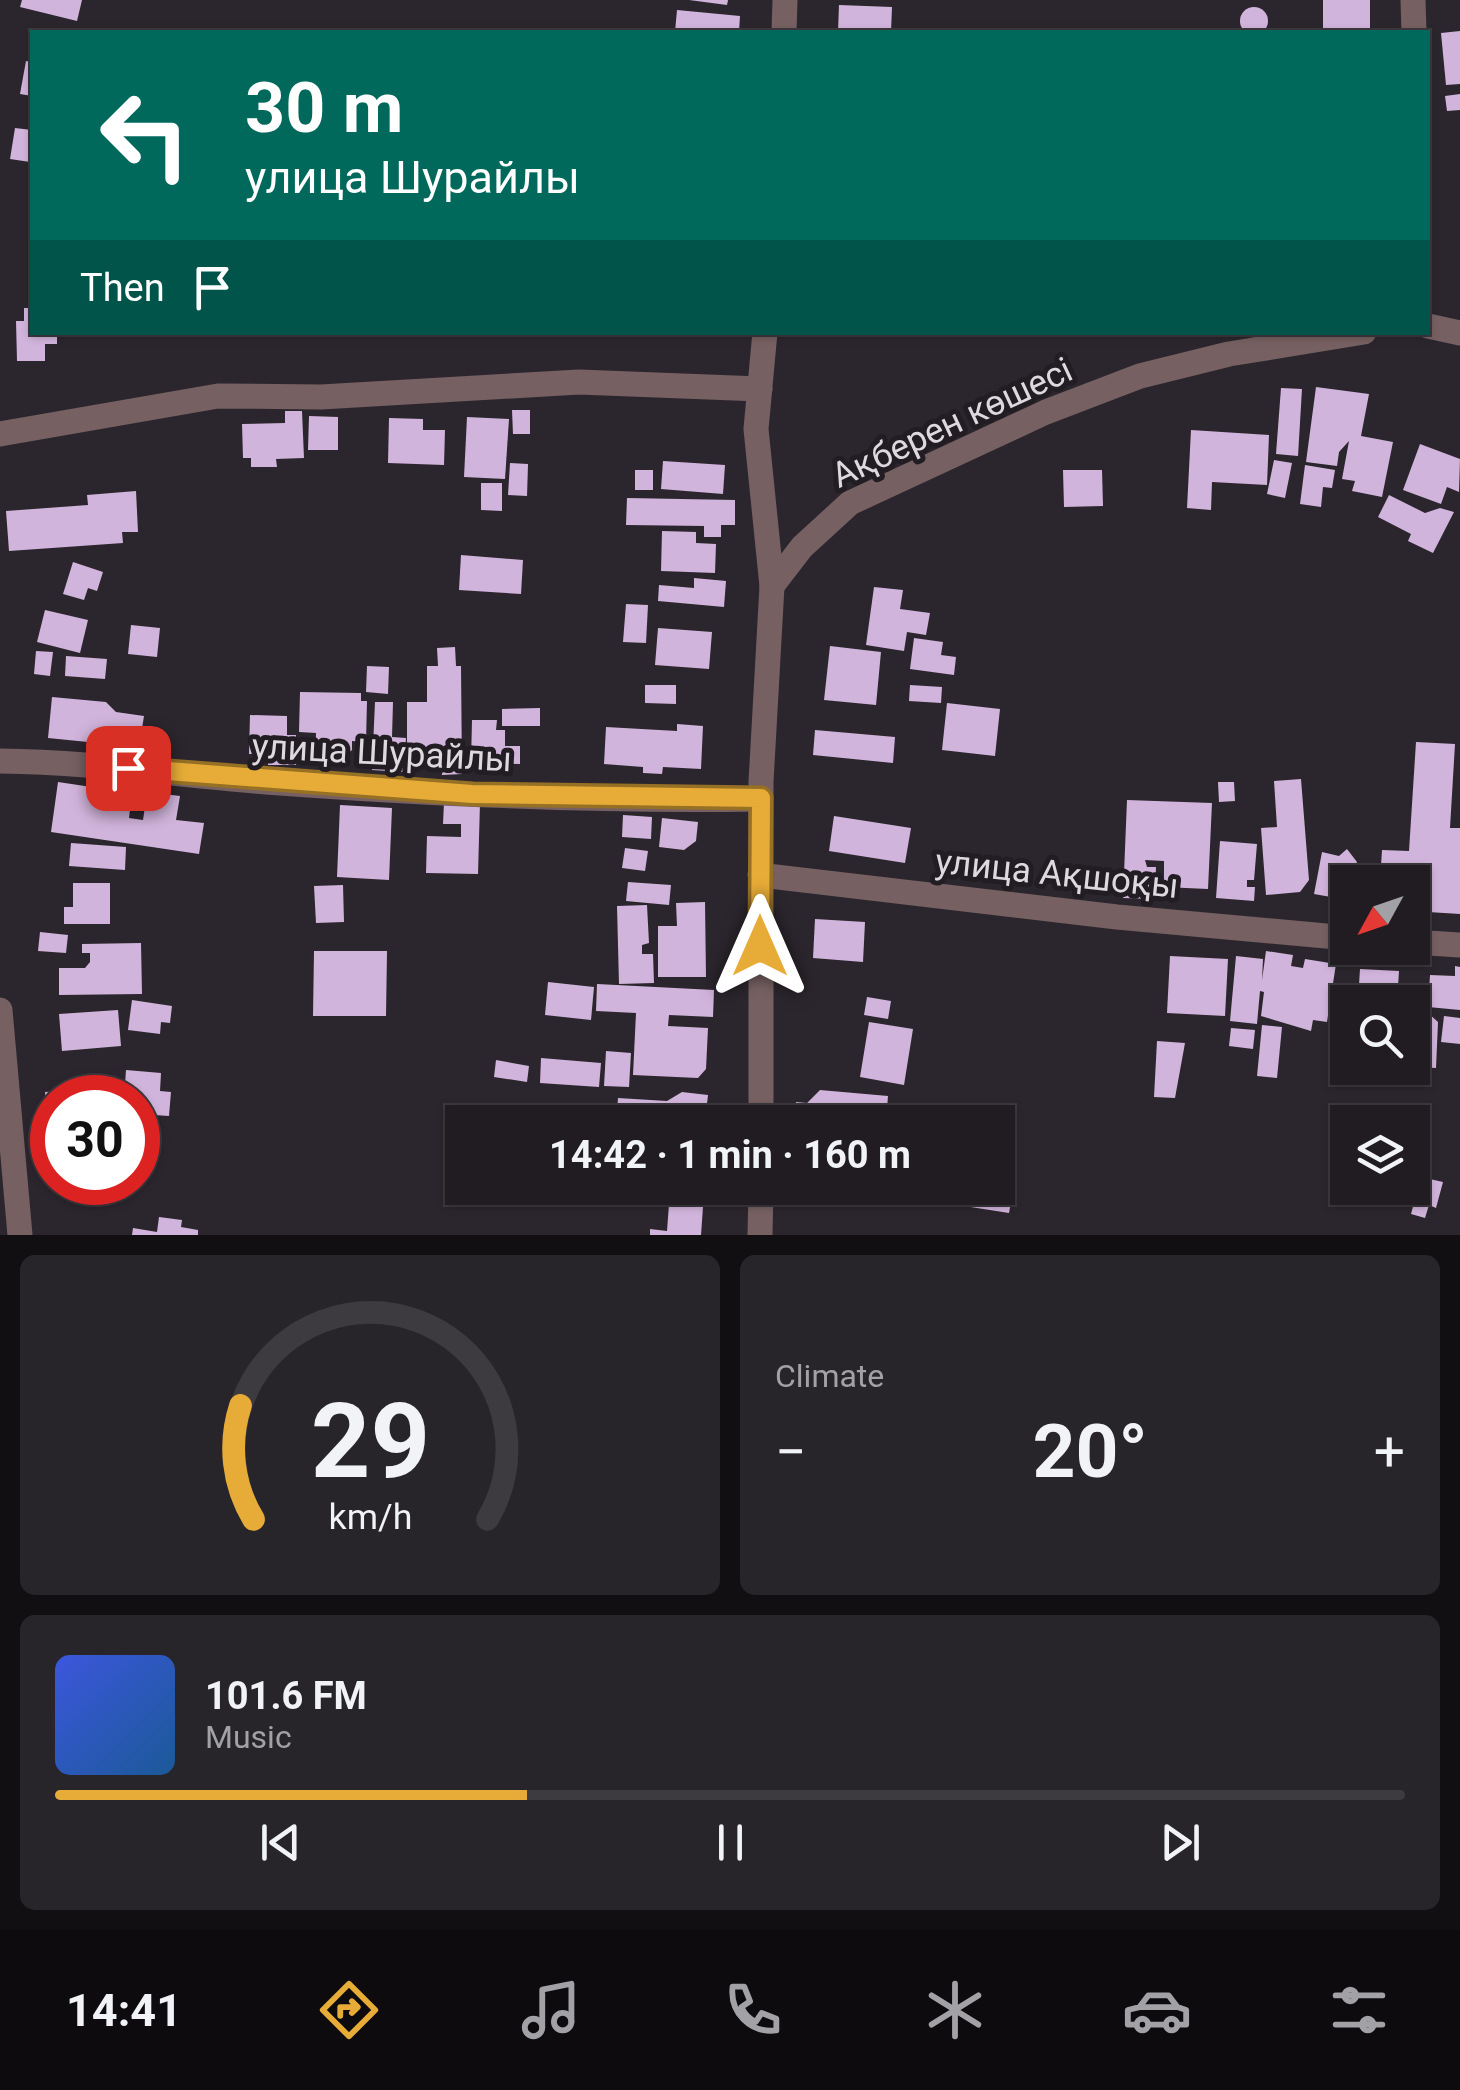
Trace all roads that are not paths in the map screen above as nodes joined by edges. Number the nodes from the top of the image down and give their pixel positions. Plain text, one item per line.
1 (785, 0) edge
2 (1413, 0) edge
3 (784, 30) edge
4 (1414, 30) edge
5 (1430, 326) edge
6 (1460, 333) edge
7 (765, 335) edge
8 (1346, 335) edge
9 (760, 389) junction
10 (0, 434) edge
11 (772, 586) junction
12 (0, 762) edge
13 (761, 798) junction
14 (760, 875) junction
15 (1330, 936) edge
16 (1430, 943) edge
17 (1460, 945) edge
18 (0, 1010) edge
19 (760, 1105) edge
20 (760, 1205) edge
21 (20, 1235) edge
22 (760, 1235) edge

1 - 3 street
2 - 4 street
5 - 6 street
7 - 9 street
8 - 11 street, Ақберен көшесі
9 - 10 street
9 - 11 street
11 - 13 street
12 - 13 street, улица Шурайлы
13 - 14 street
14 - 15 street, улица Ақшоқы
14 - 19 street
16 - 17 street
18 - 21 street
20 - 22 street

